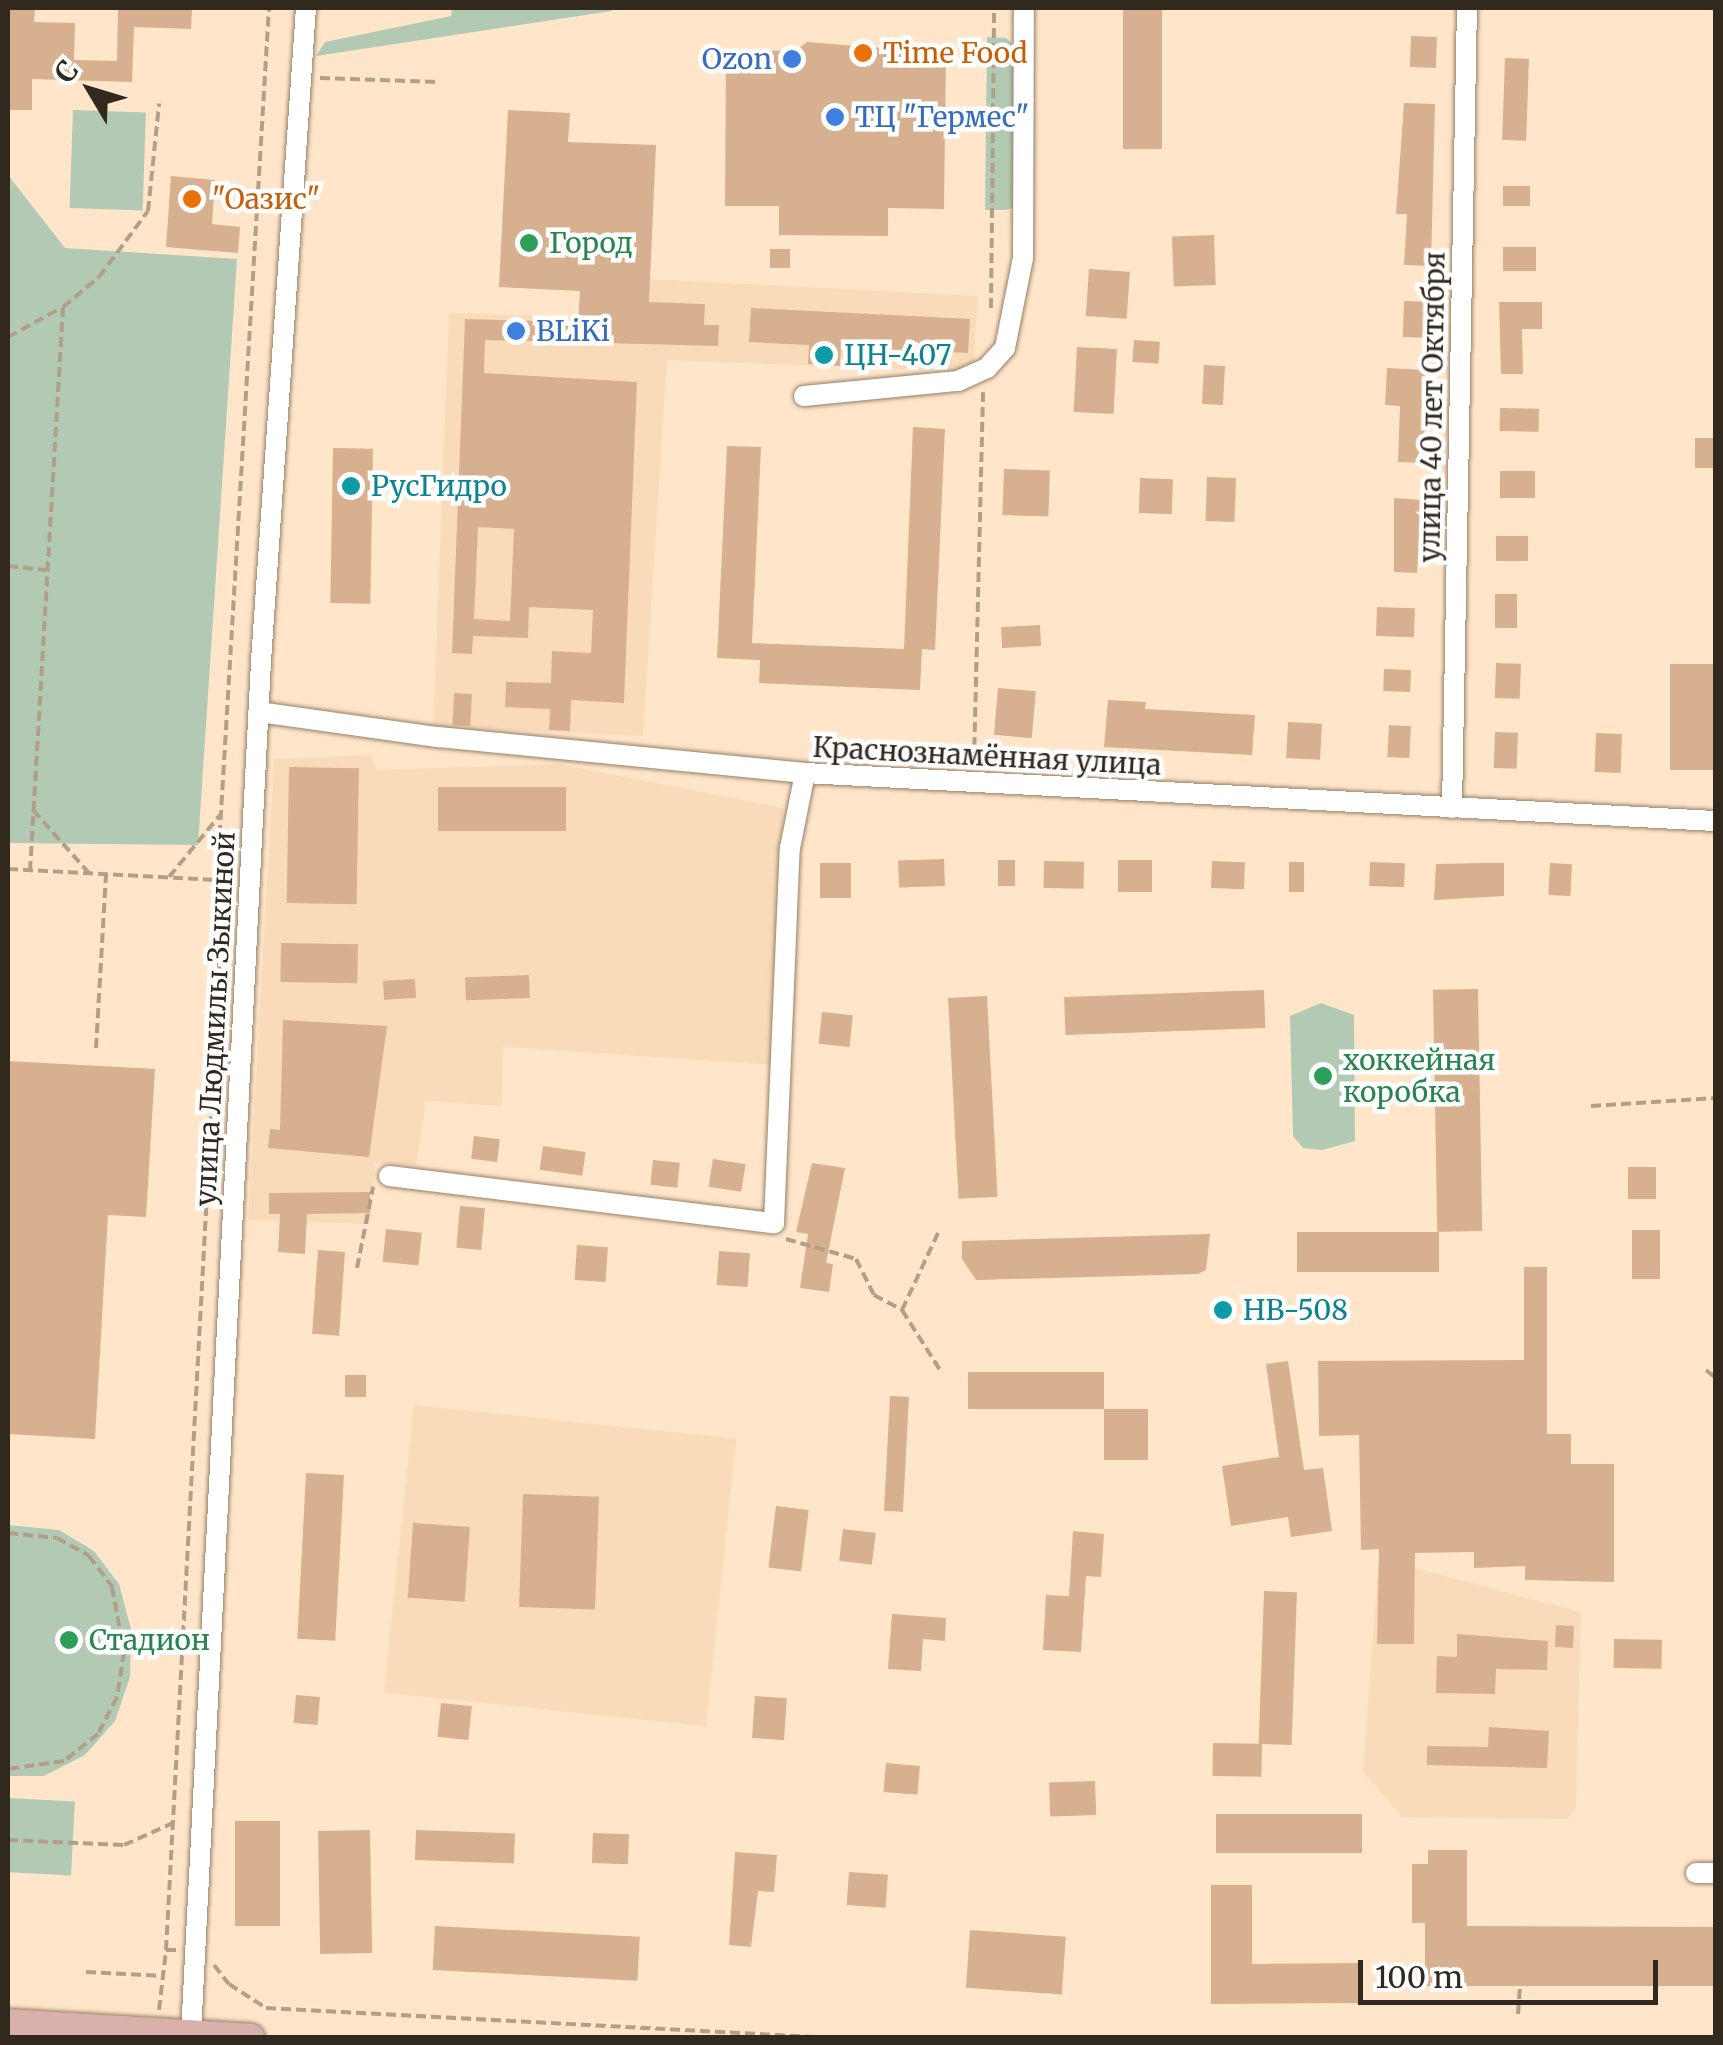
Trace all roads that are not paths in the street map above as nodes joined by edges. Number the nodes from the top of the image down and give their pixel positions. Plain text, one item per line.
1 (306, 8) edge
2 (1024, 8) edge
3 (1467, 8) edge
4 (804, 396) dead end
5 (258, 712) junction
6 (805, 773) junction
7 (1452, 808) junction
8 (1716, 821) edge
9 (390, 1176) road end
10 (8, 2023) edge
11 (191, 2034) junction
12 (155, 2035) edge
13 (250, 2038) edge

1 - 5 street, улица Людмилы Зыкиной
2 - 4 street
3 - 7 street, улица 40 лет Октября
5 - 6 street, Краснознамённая улица
5 - 11 street, улица Людмилы Зыкиной
6 - 7 street, Краснознамённая улица
6 - 9 street
7 - 8 street, Краснознамённая улица
10 - 12 main road
11 - 12 main road
11 - 13 main road

